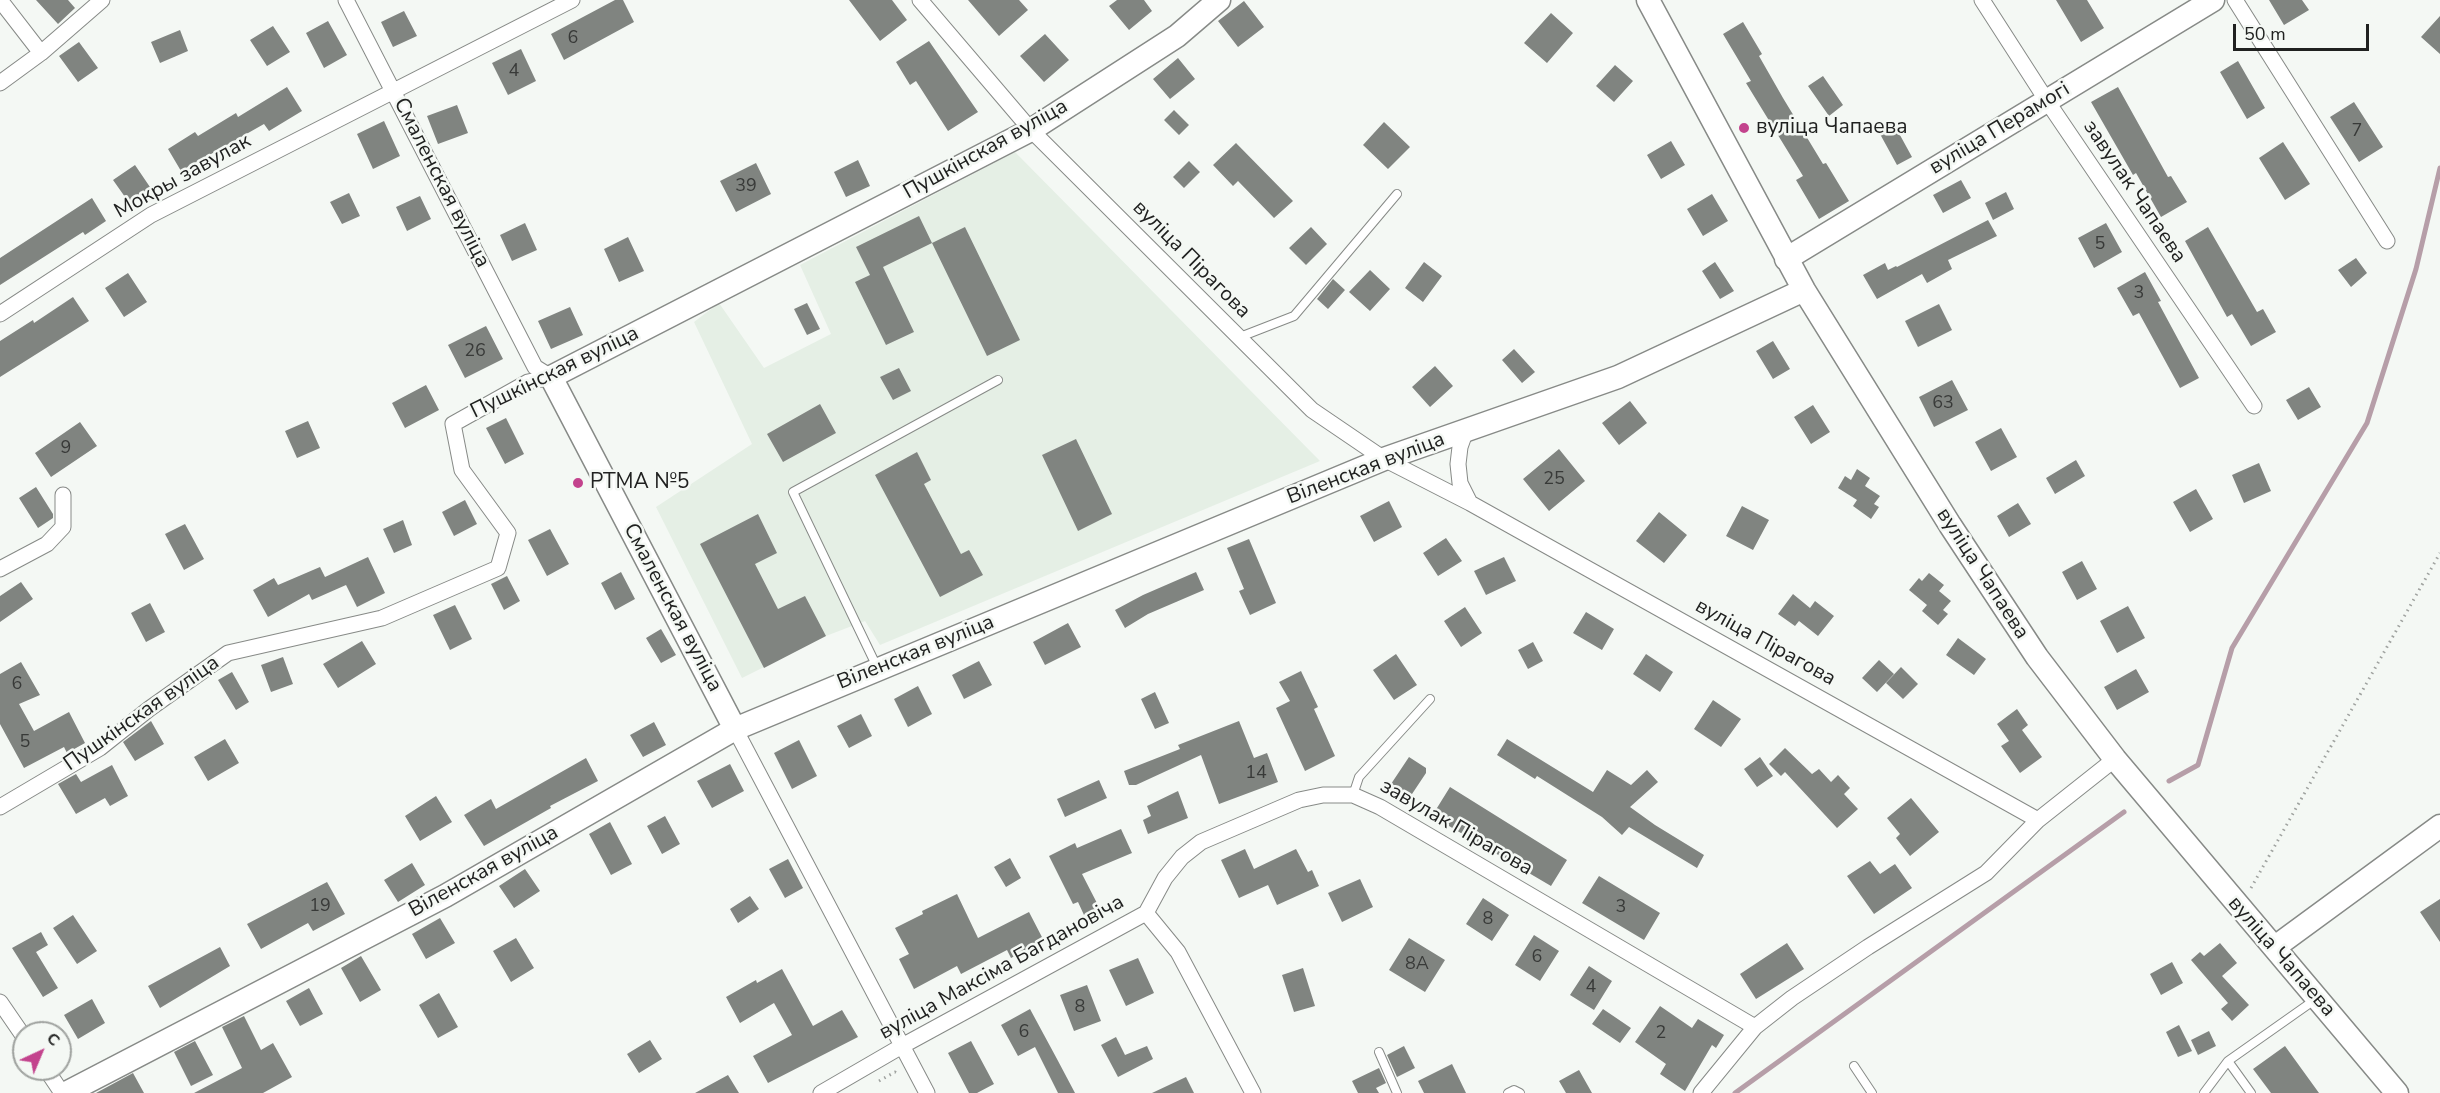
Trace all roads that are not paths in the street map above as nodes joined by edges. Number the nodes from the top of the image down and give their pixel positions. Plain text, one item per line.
1 (0, 0) edge
2 (102, 0) edge
3 (346, 0) edge
4 (572, 0) edge
5 (920, 0) edge
6 (1219, 0) edge
7 (1648, 0) edge
8 (1982, 0) edge
9 (2213, 0) edge
10 (2235, 0) edge
11 (41, 53) junction
12 (0, 83) edge
13 (393, 90) junction
14 (2047, 101) junction
15 (1031, 130) junction
16 (1397, 194) dead end
17 (2387, 241) dead end
18 (1786, 259) junction
19 (1804, 290) junction
20 (0, 314) edge
21 (1240, 338) junction
22 (551, 376) junction
23 (998, 380) dead end
24 (2254, 406) dead end
25 (1466, 430) junction
26 (1384, 459) junction
27 (63, 495) dead end
28 (1470, 503) junction
29 (0, 569) edge
30 (878, 669) junction
31 (1430, 699) dead end
32 (735, 729) junction
33 (2115, 759) junction
34 (1353, 795) junction
35 (0, 807) edge
36 (2038, 820) junction
37 (2440, 826) edge
38 (1146, 913) junction
39 (2275, 947) junction
40 (2317, 998) junction
41 (0, 1002) edge
42 (13, 1021) edge
43 (1755, 1027) junction
44 (903, 1046) junction
45 (1379, 1052) dead end
46 (2228, 1061) junction
47 (1854, 1066) dead end
48 (64, 1093) edge
49 (821, 1093) edge
50 (927, 1093) edge
51 (1253, 1093) edge
52 (1397, 1093) edge
53 (1508, 1093) edge
54 (1520, 1093) edge
55 (1701, 1093) edge
56 (1872, 1093) edge
57 (2204, 1093) edge
58 (2251, 1093) edge
59 (2397, 1093) edge

1 - 11 street
2 - 11 street
3 - 13 street, Смаленская вуліца
4 - 13 street, Мокры завулак
5 - 15 street, вуліца Пірагова
6 - 15 street, Пушкінская вуліца
7 - 18 street, вуліца Чапаева
8 - 14 street, завулак Чапаева
9 - 14 street, вуліца Перамогі
10 - 17 street
11 - 12 street
13 - 20 street, Мокры завулак
13 - 22 street, Смаленская вуліца
14 - 18 street, вуліца Перамогі
14 - 24 street, завулак Чапаева
15 - 21 street, вуліца Пірагова
15 - 22 street, Пушкінская вуліца
16 - 21 lane
18 - 19 street, вуліца Чапаева
19 - 25 street, Віленская вуліца
19 - 33 street, вуліца Чапаева
21 - 26 street, вуліца Пірагова
22 - 32 street, Смаленская вуліца
22 - 35 street, Пушкінская вуліца
23 - 30 lane
25 - 26 street, Віленская вуліца
25 - 28 street
26 - 28 street, вуліца Пірагова
26 - 30 street, Віленская вуліца
27 - 29 street
28 - 36 street, вуліца Пірагова
30 - 32 street, Віленская вуліца
31 - 34 lane
32 - 44 street, Смаленская вуліца
32 - 48 street, Віленская вуліца
33 - 36 street
33 - 39 street, вуліца Чапаева
34 - 38 street, завулак Пірагова
34 - 43 street, завулак Пірагова
36 - 43 street
37 - 39 street
38 - 44 street, вуліца Максіма Багдановіча
38 - 51 street, вуліца Максіма Багдановіча
39 - 40 street, вуліца Чапаева
40 - 46 lane
40 - 59 street, вуліца Чапаева
41 - 42 street
43 - 55 street
44 - 49 street, вуліца Максіма Багдановіча
44 - 50 street, Смаленская вуліца
45 - 52 lane
46 - 57 lane
46 - 58 lane
47 - 56 lane
53 - 54 lane

